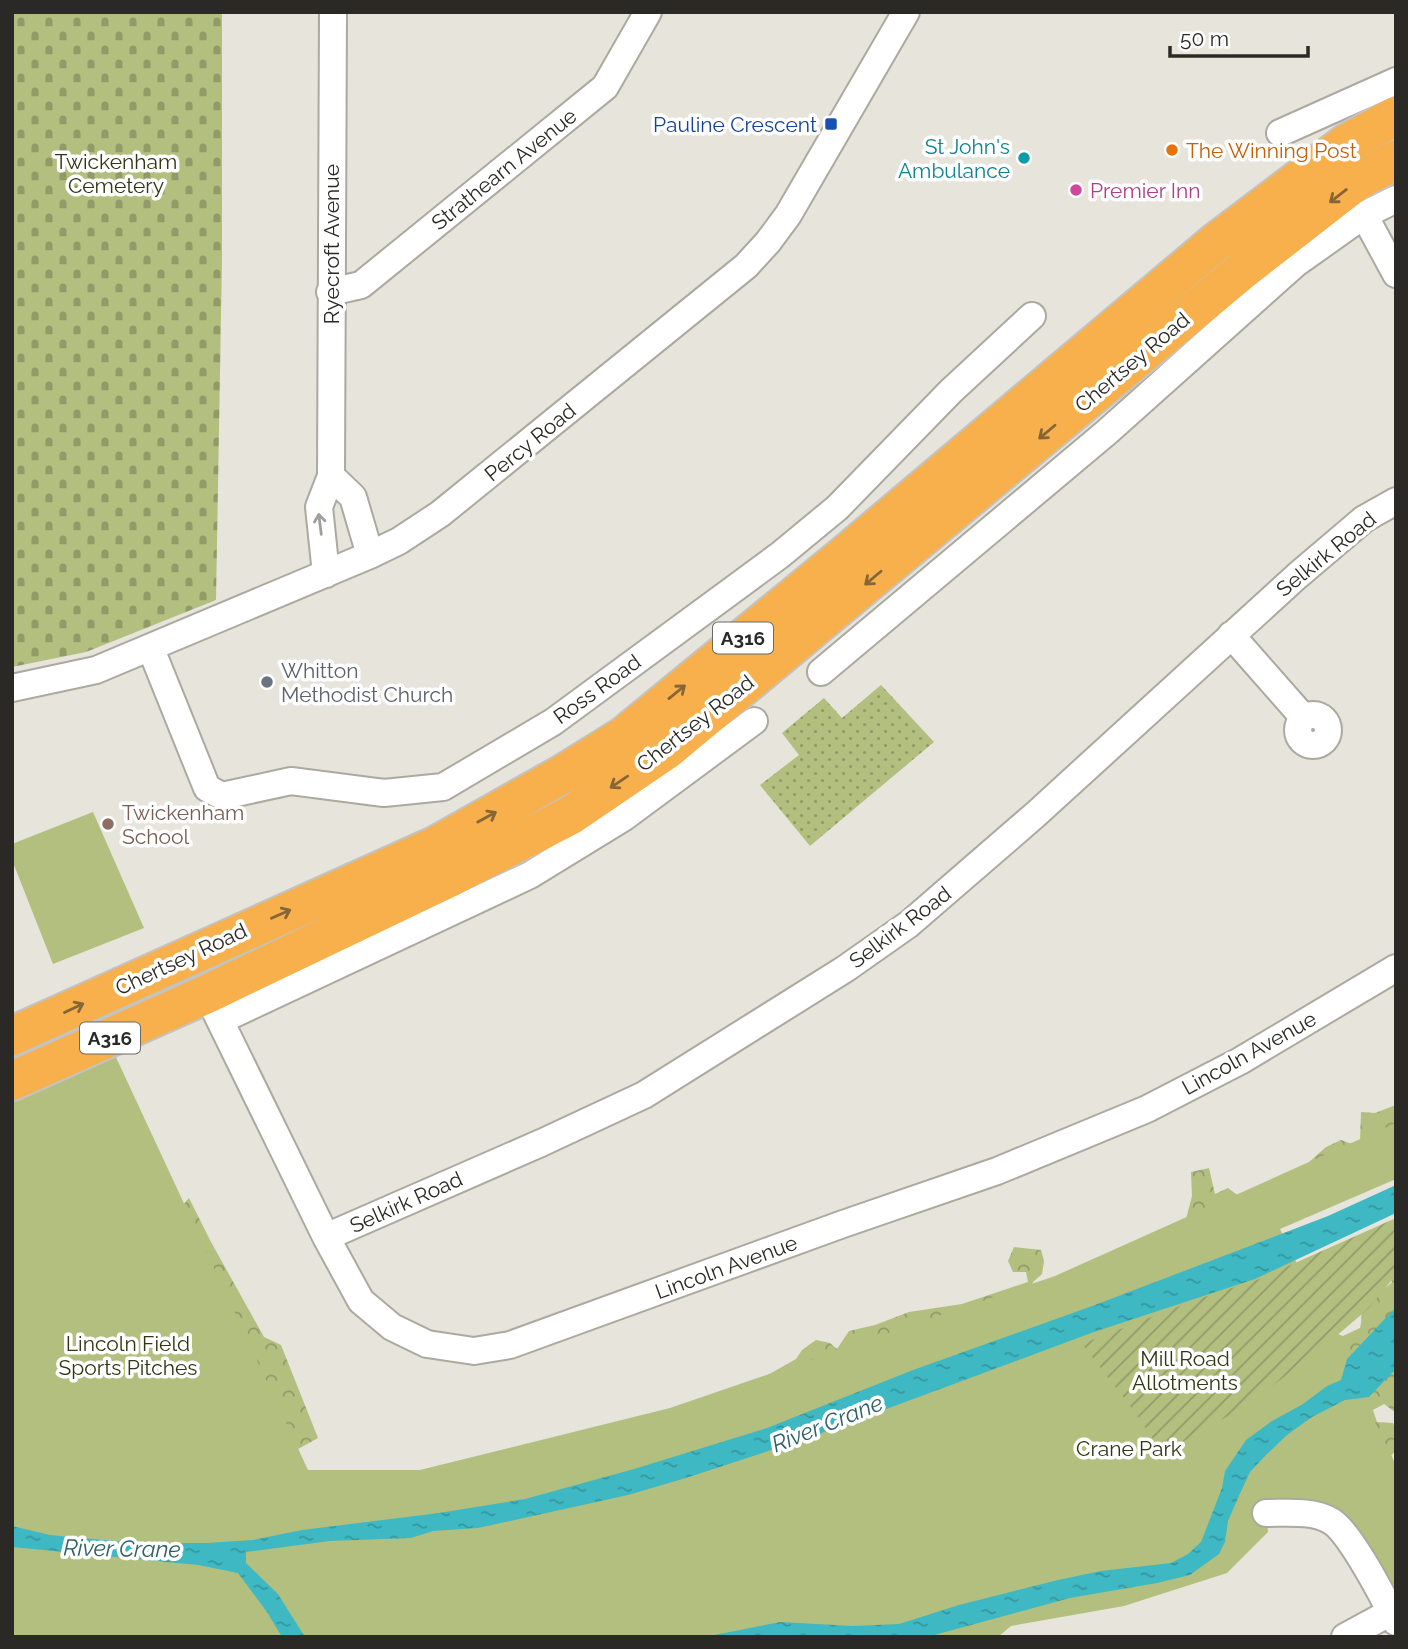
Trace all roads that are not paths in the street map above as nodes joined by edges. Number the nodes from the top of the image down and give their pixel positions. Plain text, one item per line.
1 (333, 12) edge
2 (648, 12) edge
3 (906, 12) edge
4 (1396, 81) edge
5 (1396, 116) edge
6 (1280, 133) dead end
7 (1396, 160) edge
8 (1396, 199) edge
9 (1364, 215) junction
10 (1396, 274) edge
11 (330, 292) junction
12 (1032, 316) dead end
13 (331, 477) junction
14 (1396, 501) edge
15 (370, 555) junction
16 (326, 574) junction
17 (1231, 635) junction
18 (151, 649) junction
19 (821, 672) dead end
20 (12, 688) edge
21 (1304, 718) dead end
22 (754, 722) dead end
23 (1396, 968) edge
24 (214, 1007) junction
25 (12, 1036) edge
26 (12, 1081) edge
27 (326, 1237) junction
28 (1266, 1513) dead end
29 (1393, 1617) edge
30 (1345, 1637) edge

1 - 11 street, Ryecroft Avenue
2 - 11 street, Strathearn Avenue
3 - 15 street, Percy Road
4 - 6 street
25 -> 5 highway, Chertsey Road / A316
7 -> 24 highway, Chertsey Road / A316
8 - 9 street, Chertsey Road
9 - 10 street
9 - 19 street, Chertsey Road
11 - 13 street, Ryecroft Avenue
12 - 18 street, Ross Road
13 - 15 street
16 -> 13 street, Ryecroft Avenue
14 - 17 street, Selkirk Road
15 - 16 street, Percy Road
16 - 18 street, Percy Road
17 - 21 street
17 - 27 street, Selkirk Road
18 - 20 street, Percy Road
22 - 24 street, Chertsey Road
23 - 27 street, Lincoln Avenue
24 - 26 highway, Chertsey Road / A316
24 - 27 street, Lincoln Avenue
28 - 29 street
29 - 30 street

